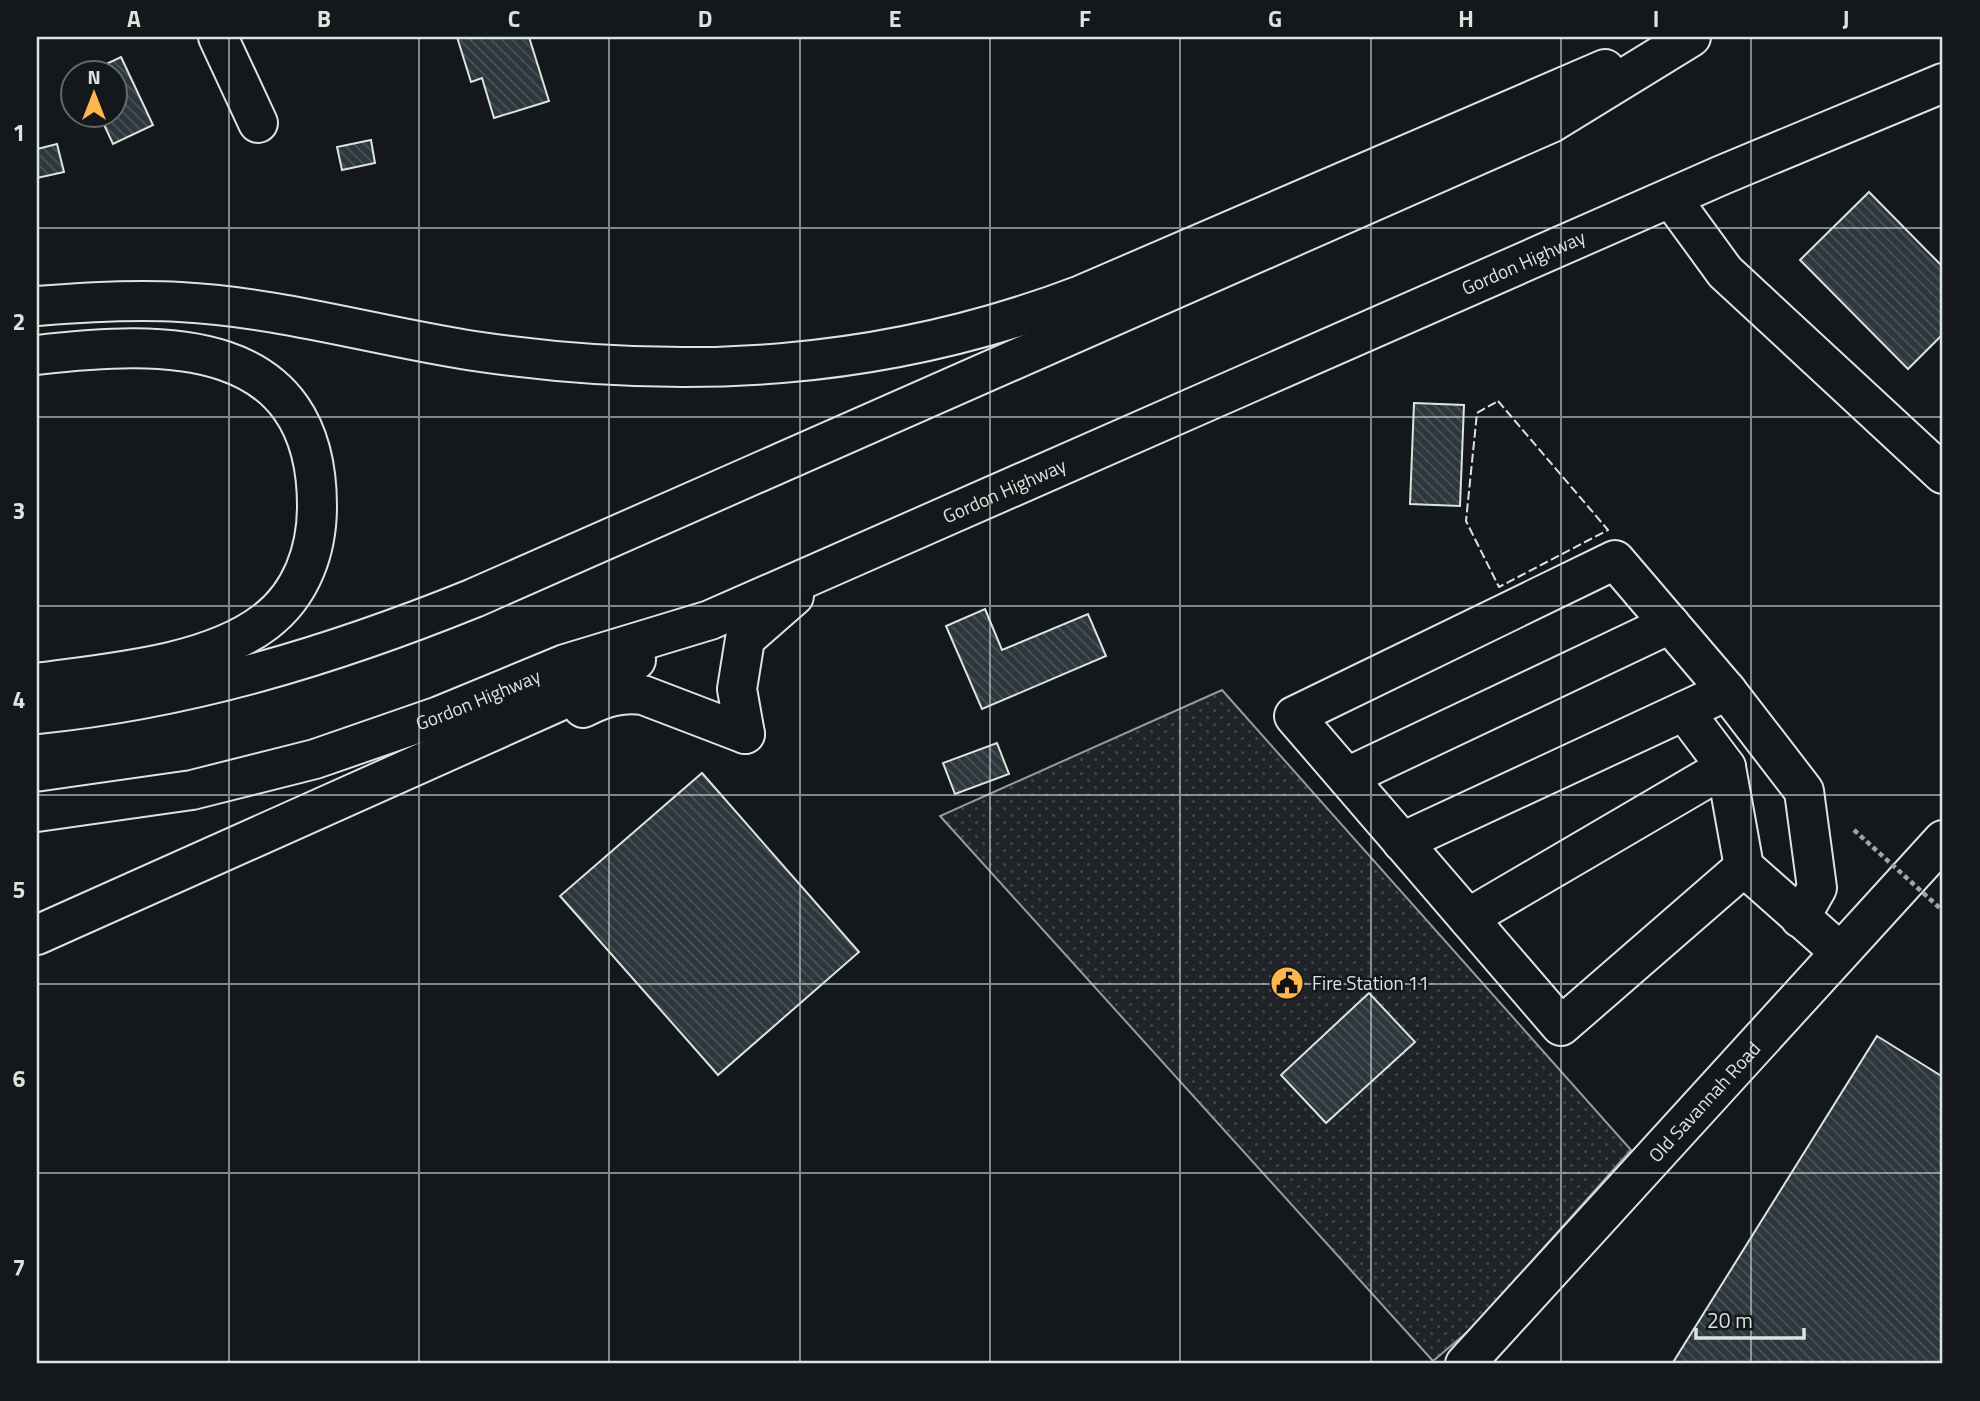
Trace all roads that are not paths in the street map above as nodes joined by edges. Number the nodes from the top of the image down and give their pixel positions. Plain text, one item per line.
1 (218, 37) edge
2 (1690, 37) edge
3 (1943, 83) edge
4 (258, 123) dead end
5 (1671, 198) junction
6 (37, 306) edge
7 (37, 355) edge
8 (1943, 474) edge
9 (827, 568) junction
10 (710, 620) junction
11 (1670, 624) junction
12 (37, 683) edge
13 (1727, 691) junction
14 (1684, 711) junction
15 (37, 714) edge
16 (1726, 767) junction
17 (1348, 777) junction
18 (37, 812) edge
19 (286, 824) junction
20 (1943, 840) edge
21 (1402, 842) junction
22 (1744, 867) junction
23 (1468, 918) junction
24 (1800, 918) junction
25 (37, 935) edge
26 (1840, 953) junction
27 (1465, 1364) edge

1 - 4 main road
2 - 6 main road
2 - 15 main road
3 - 5 main road, Gordon Highway
5 - 8 main road
5 - 9 main road, Gordon Highway
7 - 12 main road
9 - 10 main road, Gordon Highway
9 - 19 main road
10 - 18 main road, Gordon Highway
10 - 19 main road
11 - 13 main road
11 - 17 main road
11 - 17 main road
13 - 14 main road
13 - 24 main road
14 - 16 main road
14 - 21 main road
16 - 22 main road
16 - 23 main road
17 - 21 main road
19 - 25 main road
20 - 26 main road, Old Savannah Road
21 - 23 main road
22 - 23 main road
22 - 24 main road
24 - 26 main road
26 - 27 main road, Old Savannah Road

